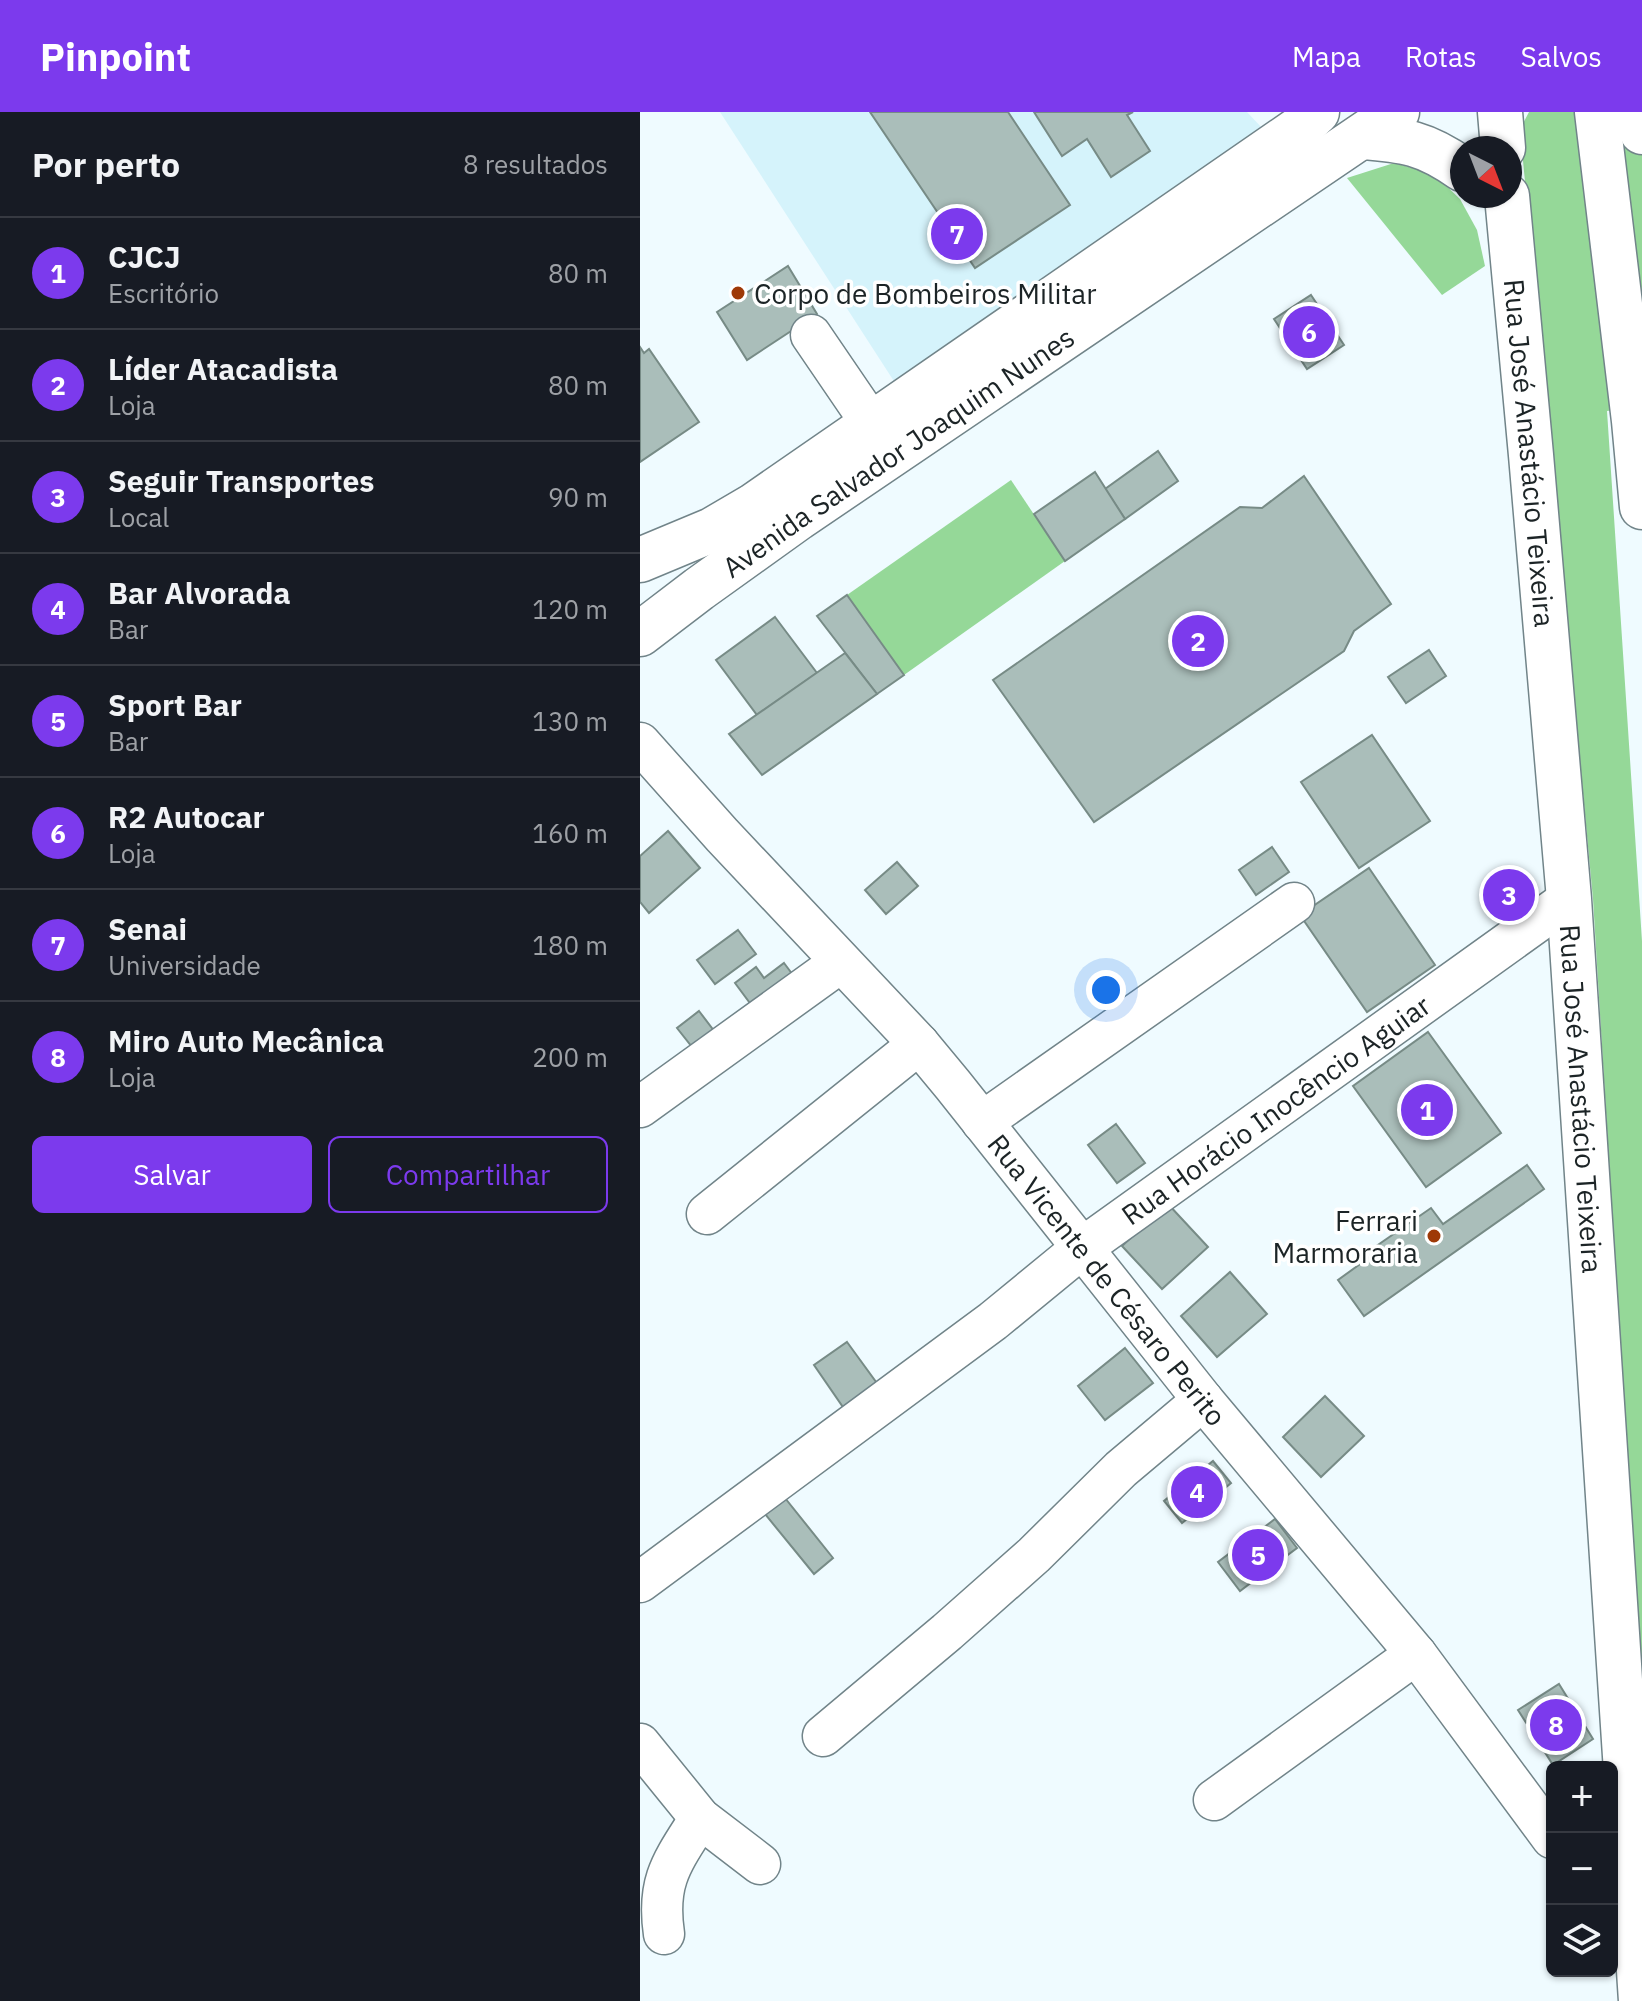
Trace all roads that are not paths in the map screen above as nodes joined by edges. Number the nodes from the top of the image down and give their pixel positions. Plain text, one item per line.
1 (1397, 112) edge
2 (1500, 112) edge
3 (1597, 112) edge
4 (1640, 112) edge
5 (1300, 117) edge
6 (1642, 132) edge
7 (1502, 136) edge
8 (1361, 137) junction
9 (1450, 161) edge
10 (1501, 208) edge
11 (811, 335) dead end
12 (871, 423) junction
13 (1642, 507) edge
14 (640, 560) edge
15 (640, 634) edge
16 (640, 743) edge
17 (1569, 899) junction
18 (1294, 903) dead end
19 (841, 962) junction
20 (919, 1044) junction
21 (640, 1107) edge
22 (982, 1122) junction
23 (707, 1214) dead end
24 (1082, 1248) junction
25 (1203, 1400) junction
26 (640, 1582) edge
27 (1416, 1654) junction
28 (823, 1736) dead end
29 (640, 1744) edge
30 (1214, 1800) dead end
31 (700, 1818) junction
32 (1548, 1833) edge
33 (760, 1864) dead end
34 (1618, 1927) edge
35 (664, 1934) dead end
36 (1638, 1954) junction
37 (1641, 2001) edge

1 - 8 main road, Avenida Salvador Joaquim Nunes
2 - 7 main road
3 - 13 main road
4 - 6 main road
5 - 12 main road, Avenida Salvador Joaquim Nunes
8 - 9 main road
8 - 15 main road, Avenida Salvador Joaquim Nunes
10 - 17 main road, Rua José Anastácio Teixeira
11 - 12 street
12 - 14 main road, Avenida Salvador Joaquim Nunes
16 - 19 street, Rua Vicente de Césaro Perito
17 - 24 street, Rua Horácio Inocêncio Aguiar
17 - 36 main road, Rua José Anastácio Teixeira
18 - 22 street
19 - 20 street, Rua Vicente de Césaro Perito
19 - 21 street
20 - 22 street, Rua Vicente de Césaro Perito
20 - 23 street
22 - 24 street, Rua Vicente de Césaro Perito
24 - 25 street, Rua Vicente de Césaro Perito
24 - 26 street, Rua Horácio Inocêncio Aguiar
25 - 27 street, Rua Vicente de Césaro Perito
25 - 28 street
27 - 30 street
27 - 32 street, Rua Vicente de Césaro Perito
29 - 31 street
31 - 33 street
31 - 35 street
34 - 36 street
36 - 37 main road, Rua José Anastácio Teixeira

